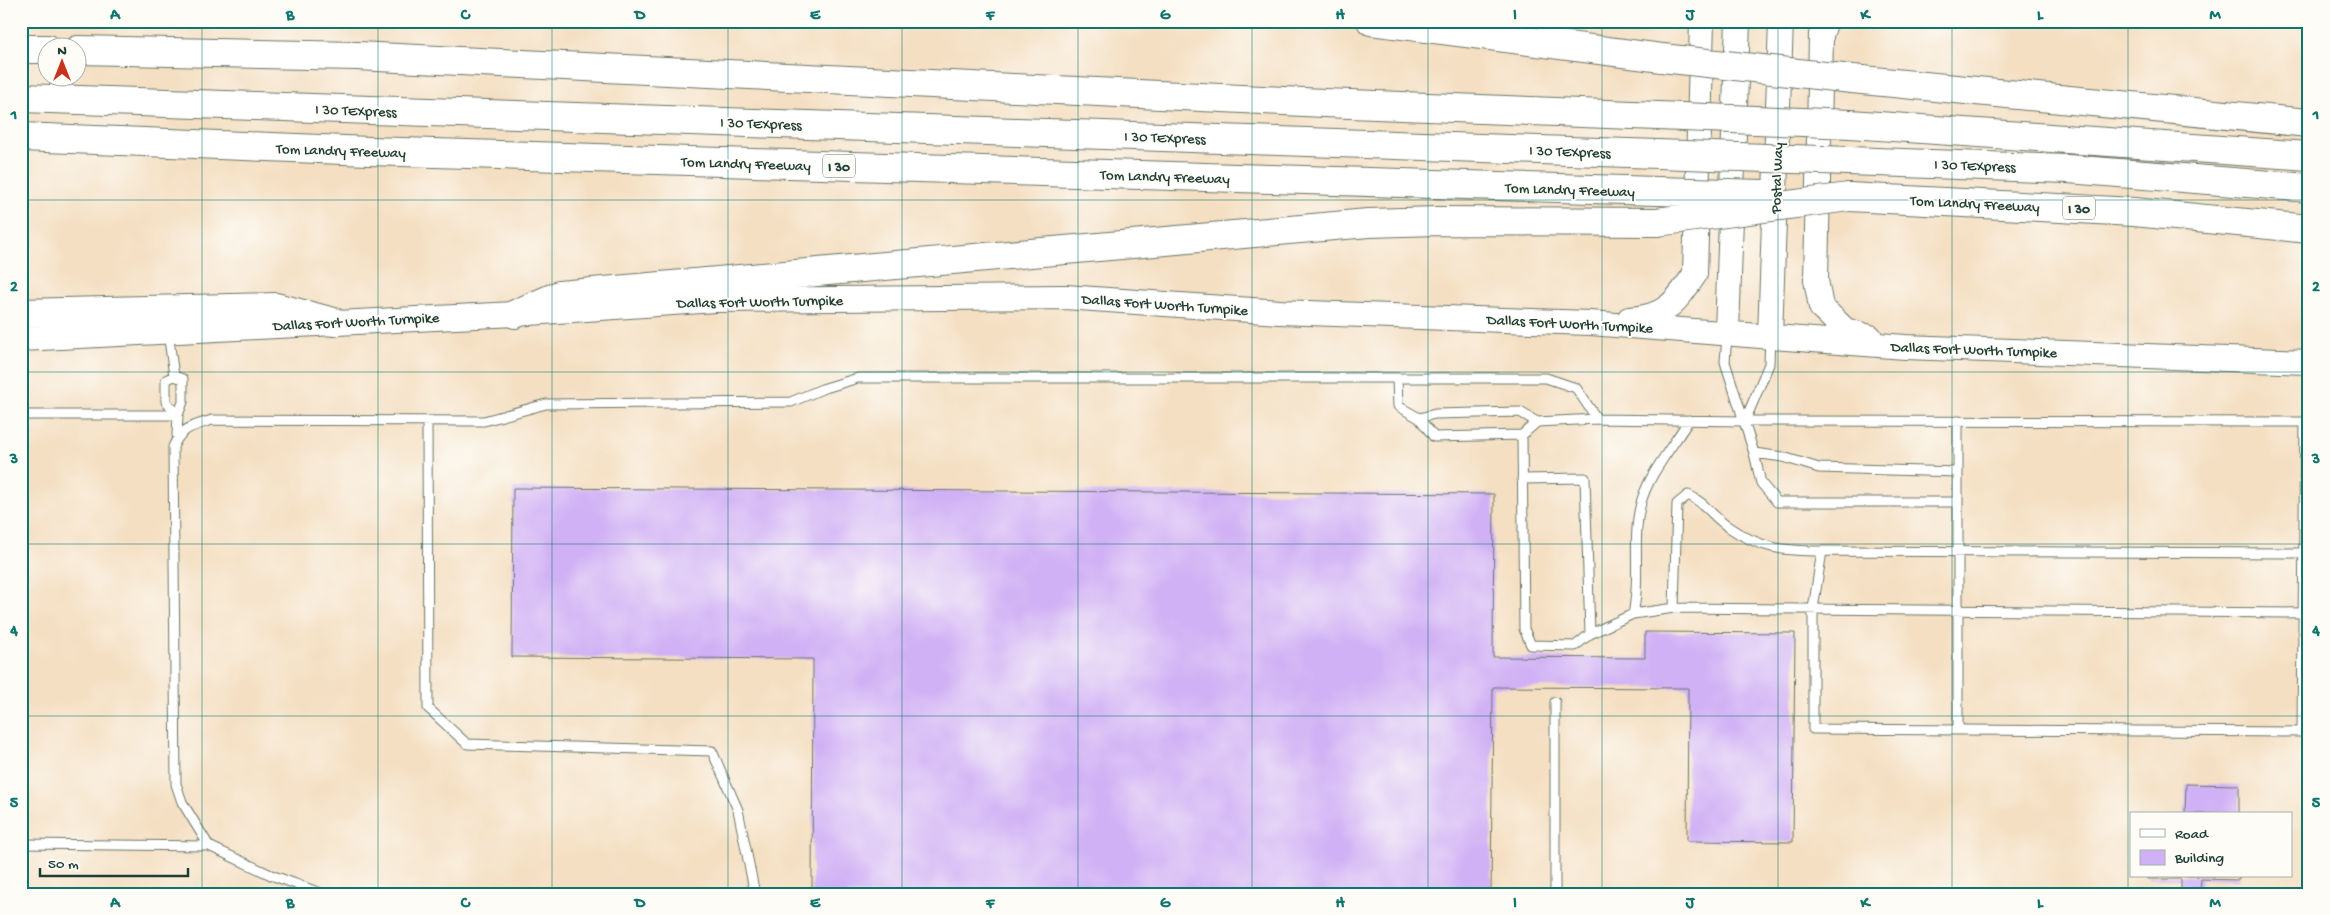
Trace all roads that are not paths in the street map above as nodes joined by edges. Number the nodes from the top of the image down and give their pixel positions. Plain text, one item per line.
1 (1371, 21) edge
2 (1702, 21) edge
3 (1738, 21) edge
4 (1781, 21) edge
5 (1826, 21) edge
6 (21, 49) edge
7 (38, 49) edge
8 (88, 50) edge
9 (21, 98) edge
10 (2309, 122) edge
11 (21, 137) edge
12 (2309, 156) edge
13 (2309, 188) edge
14 (1849, 197) junction
15 (2309, 228) edge
16 (21, 313) edge
17 (515, 314) junction
18 (334, 322) junction
19 (1590, 323) junction
20 (168, 331) junction
21 (1727, 332) junction
22 (1770, 336) junction
23 (21, 339) edge
24 (1905, 347) junction
25 (2309, 362) edge
26 (174, 376) junction
27 (1397, 378) junction
28 (21, 415) edge
29 (178, 415) junction
30 (1419, 418) junction
31 (1597, 419) junction
32 (1689, 420) junction
33 (427, 421) junction
34 (1745, 421) junction
35 (1958, 421) junction
36 (1537, 422) junction
37 (178, 435) junction
38 (1522, 435) junction
39 (1754, 453) junction
40 (1958, 472) junction
41 (1522, 479) junction
42 (1958, 502) junction
43 (1958, 550) junction
44 (1822, 551) junction
45 (2304, 552) junction
46 (1674, 608) junction
47 (1813, 609) junction
48 (1958, 610) junction
49 (2306, 613) edge
50 (1633, 614) junction
51 (1590, 634) junction
52 (1555, 702) dead end
53 (1958, 730) junction
54 (21, 844) edge
55 (209, 846) junction
56 (323, 894) edge
57 (755, 894) edge
58 (1556, 894) edge

1 - 10 highway, bridge
2 - 19 main road
3 - 21 main road
4 - 22 main road, Postal Way
5 - 24 main road
6 - 7 highway
8 - 12 highway, bridge
9 - 13 highway, I 30 TEXpress, bridge
11 - 14 highway, Tom Landry Freeway / I 30, bridge
14 - 15 highway, Tom Landry Freeway / I 30
14 - 17 highway, bridge
16 - 18 highway
17 - 18 main road, Dallas Fort Worth Turnpike
17 - 19 main road, Dallas Fort Worth Turnpike
18 - 20 main road, Dallas Fort Worth Turnpike
19 - 21 main road, Dallas Fort Worth Turnpike
20 - 23 main road, Dallas Fort Worth Turnpike
20 - 26 lane
21 - 22 main road, Dallas Fort Worth Turnpike
21 - 34 lane
22 - 24 main road, Dallas Fort Worth Turnpike
22 - 34 lane
24 - 25 main road, Dallas Fort Worth Turnpike
26 - 29 lane
26 - 29 lane
27 - 30 lane
27 - 31 lane
27 - 33 lane
28 - 29 lane
29 - 37 lane
30 - 36 lane
30 - 38 lane
31 - 32 lane
31 - 36 lane
32 - 34 lane
32 - 50 lane
33 - 37 lane
33 - 57 lane
34 - 35 lane
34 - 39 lane
35 - 40 lane
35 - 45 lane
36 - 38 lane
37 - 55 lane
38 - 41 lane
39 - 40 lane
39 - 42 lane
40 - 42 lane
41 - 51 lane
41 - 51 lane
42 - 43 lane
43 - 44 lane
43 - 45 lane
43 - 48 lane
44 - 46 lane
44 - 47 lane
45 - 49 lane
46 - 47 lane
46 - 50 lane
47 - 48 lane
47 - 53 lane
48 - 49 lane
48 - 53 lane
49 - 53 lane
50 - 51 lane
52 - 58 lane
54 - 55 lane
55 - 56 lane

